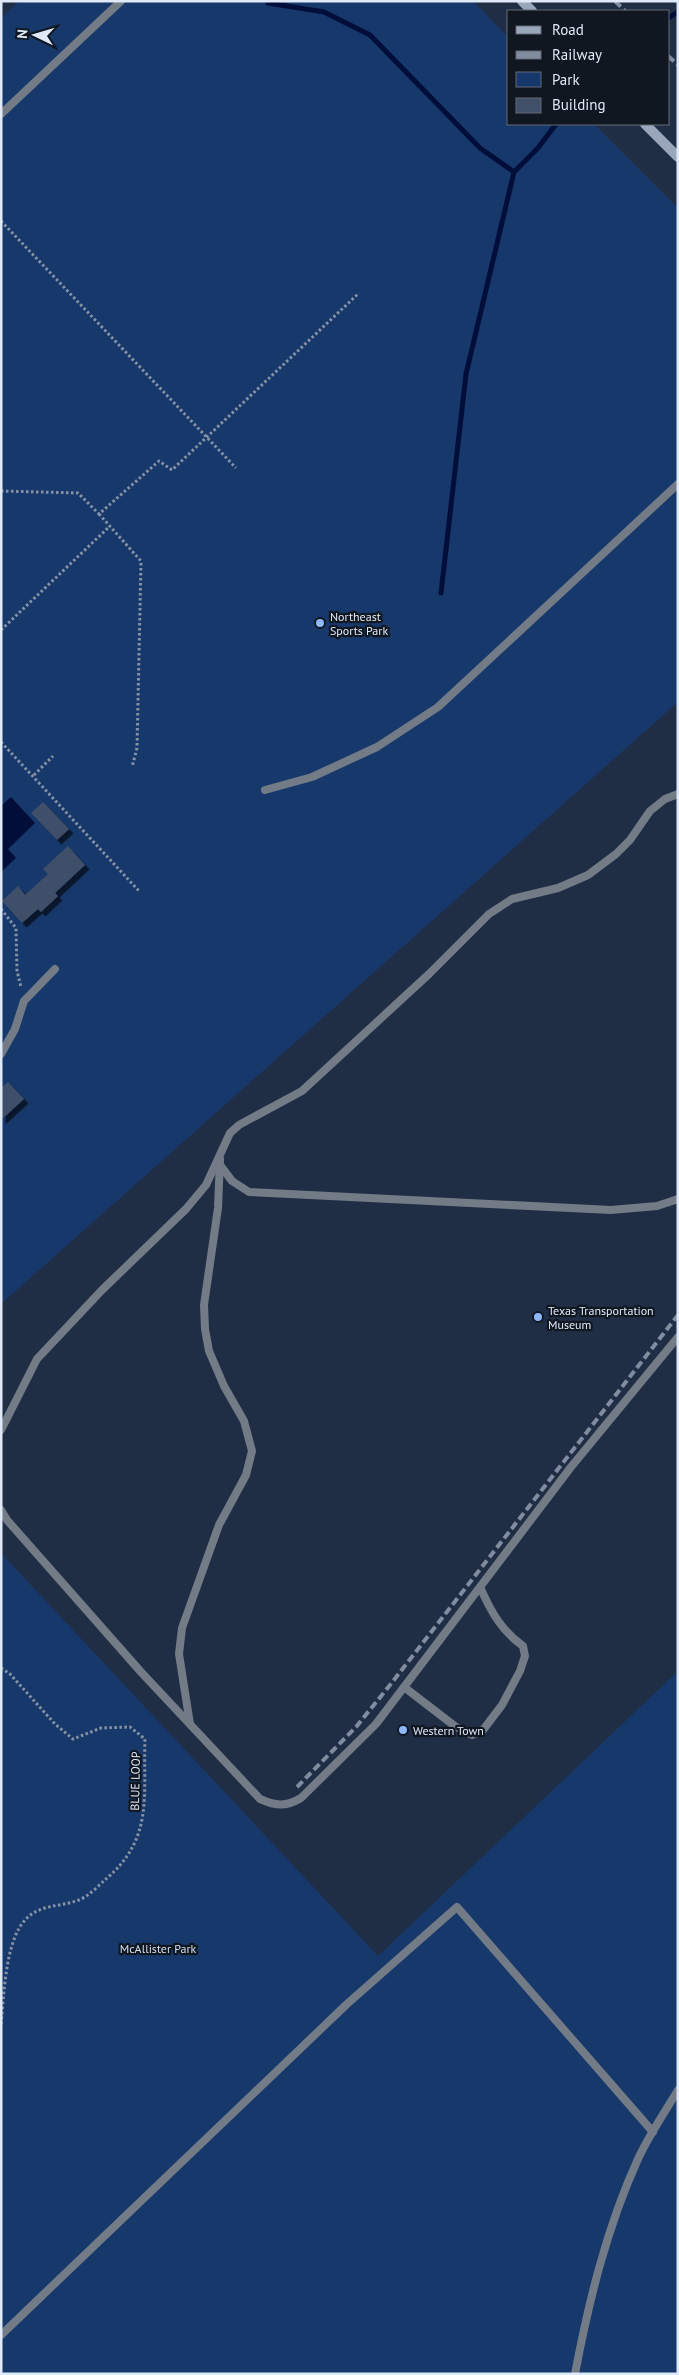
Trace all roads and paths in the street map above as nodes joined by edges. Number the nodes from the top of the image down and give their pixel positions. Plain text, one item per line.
1 (121, 1) edge
2 (522, 1) edge
3 (531, 10) edge
4 (1, 114) edge
5 (646, 125) edge
6 (678, 157) edge
7 (1, 221) edge
8 (359, 293) dead end
9 (208, 438) junction
10 (236, 468) dead end
11 (678, 484) edge
12 (1, 491) edge
13 (99, 514) junction
14 (110, 526) junction
15 (1, 630) edge
16 (1, 742) edge
17 (53, 756) dead end
18 (132, 767) dead end
19 (34, 775) junction
20 (265, 790) dead end
21 (678, 794) edge
22 (139, 890) dead end
23 (1, 909) edge
24 (56, 969) dead end
25 (24, 1001) junction
26 (1, 1054) edge
27 (220, 1154) junction
28 (220, 1165) junction
29 (678, 1199) edge
30 (678, 1337) edge
31 (1, 1430) edge
32 (1, 1510) edge
33 (480, 1589) junction
34 (1, 1668) edge
35 (404, 1687) junction
36 (190, 1725) junction
37 (1, 2025) edge
38 (678, 2090) edge
39 (654, 2132) junction
40 (1, 2335) edge
41 (575, 2374) edge

1 - 4 lane
2 - 3 main road
5 - 6 main road
7 - 9 path
8 - 9 path
9 - 10 path
9 - 13 path
11 - 20 lane
12 - 13 path
13 - 14 path
14 - 15 path
14 - 18 path
16 - 19 path
17 - 19 path
19 - 22 path
21 - 27 lane
23 - 25 path
24 - 25 lane
25 - 26 lane
27 - 28 lane
27 - 31 lane
28 - 29 lane
28 - 36 lane
30 - 33 lane
32 - 36 lane
33 - 35 lane
33 - 35 lane
34 - 37 path, BLUE LOOP
35 - 36 lane
38 - 39 lane
39 - 40 lane
39 - 41 lane

